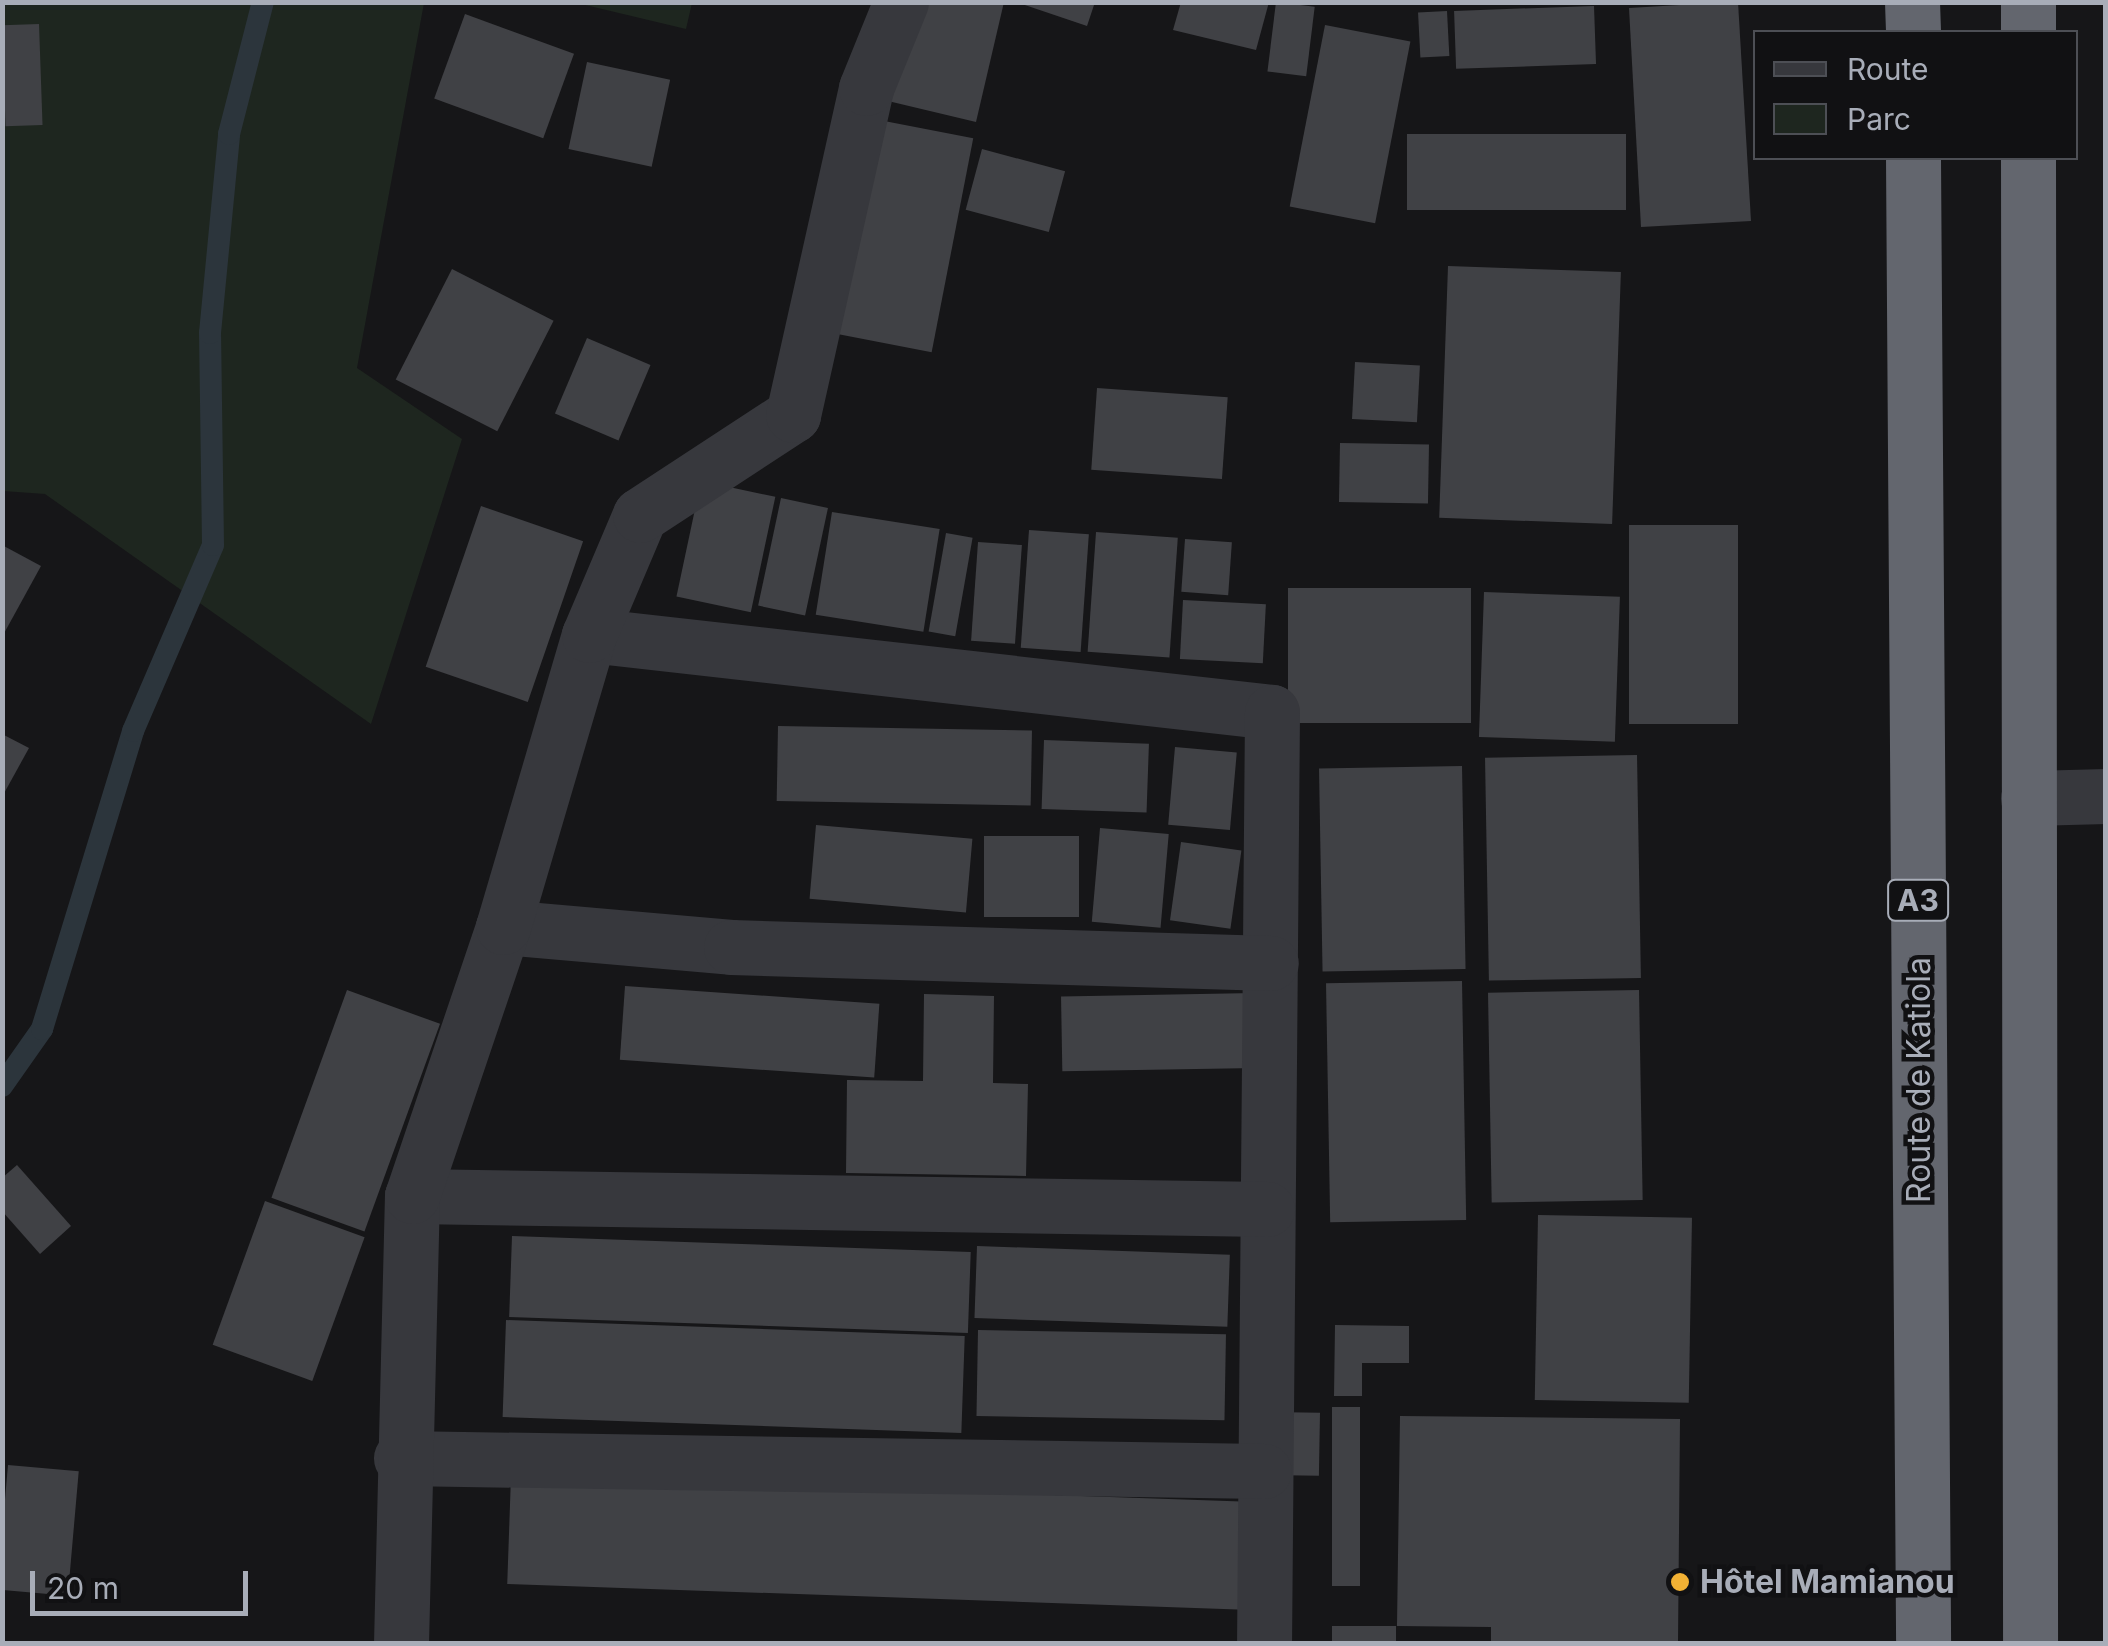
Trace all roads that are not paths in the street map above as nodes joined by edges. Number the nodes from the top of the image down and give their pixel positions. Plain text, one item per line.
1 (901, 2) edge
2 (1912, 2) edge
3 (2028, 2) edge
4 (1913, 30) edge
5 (2028, 30) edge
6 (1914, 160) edge
7 (2028, 160) edge
8 (589, 635) junction
9 (2106, 796) edge
10 (2028, 798) junction
11 (502, 927) junction
12 (1271, 963) junction
13 (412, 1196) junction
14 (1267, 1209) junction
15 (401, 1458) junction
16 (1264, 1471) junction
17 (401, 1644) edge
18 (1264, 1644) edge
19 (1923, 1644) edge
20 (2030, 1644) edge

1 - 8 street
2 - 4 highway
3 - 5 highway
6 - 19 highway, Route de Katiola / A3
7 - 10 highway
8 - 11 street
8 - 12 street
9 - 10 street
10 - 20 highway
11 - 12 street
11 - 13 street
12 - 14 street
13 - 14 street
13 - 15 street
14 - 16 street
15 - 16 street
15 - 17 street
16 - 18 street

